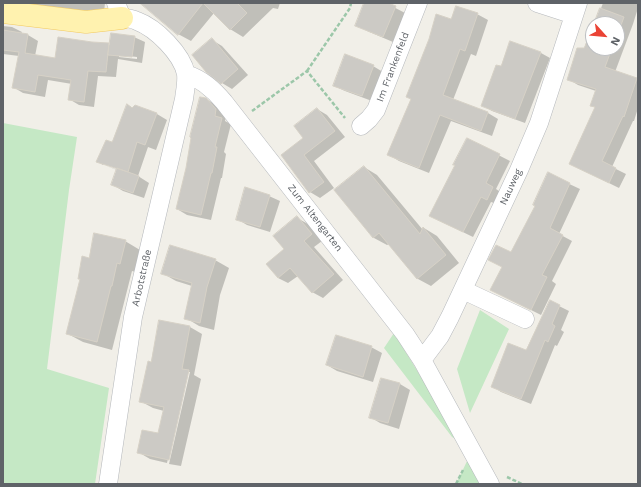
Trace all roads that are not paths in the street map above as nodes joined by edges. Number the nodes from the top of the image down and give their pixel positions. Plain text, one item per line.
1 (418, 3) edge
2 (537, 3) edge
3 (576, 9) edge
4 (119, 10) edge
5 (3, 12) edge
6 (186, 74) junction
7 (361, 126) road end
8 (463, 290) junction
9 (525, 319) dead end
10 (422, 360) junction
11 (108, 484) edge
12 (490, 484) edge

1 - 7 street, Im Frankenfeld
2 - 3 street
3 - 8 street, Nauweg
4 - 5 main road
4 - 6 street
6 - 10 street, Zum Altengarten
6 - 11 street, Arbotstraße
8 - 9 street
8 - 10 street, Nauweg
10 - 12 street, Zum Altengarten

